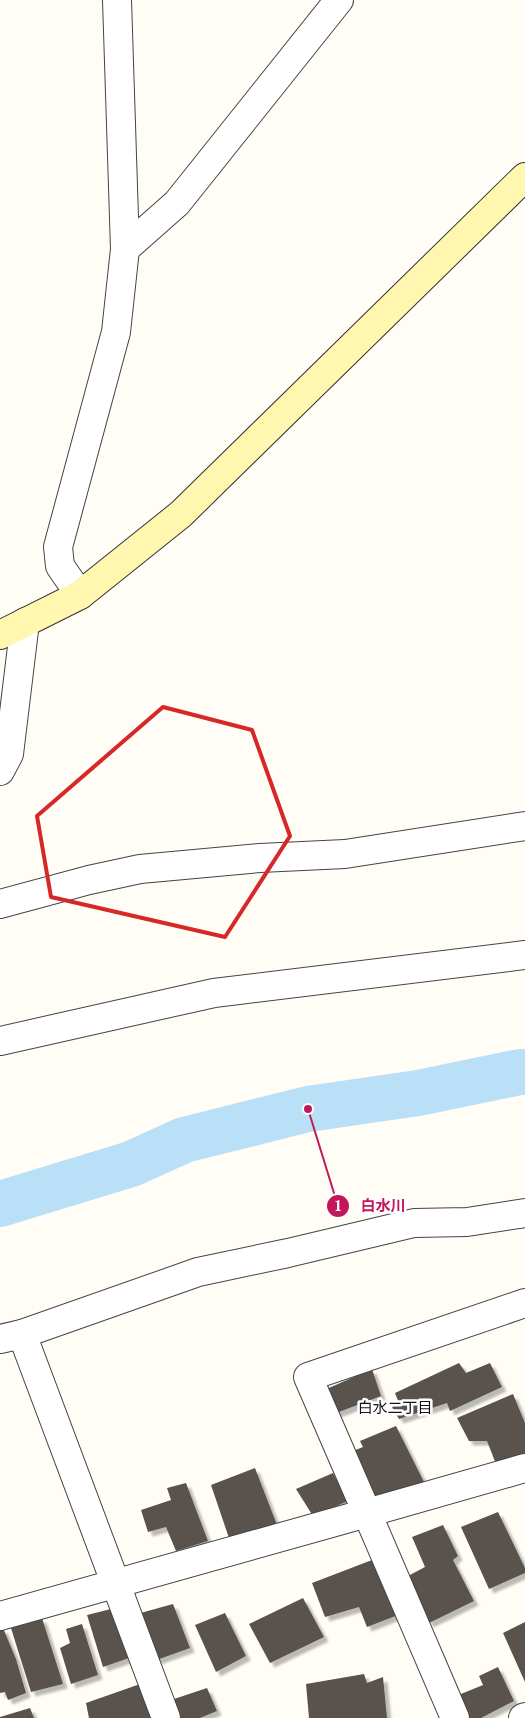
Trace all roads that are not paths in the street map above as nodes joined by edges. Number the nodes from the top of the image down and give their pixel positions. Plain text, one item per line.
1 (117, 0) edge
2 (339, 0) edge
3 (525, 177) edge
4 (125, 249) junction
5 (80, 595) junction
6 (25, 622) junction
7 (0, 635) edge
8 (0, 771) edge
9 (525, 826) edge
10 (0, 904) edge
11 (525, 955) edge
12 (0, 1041) edge
13 (525, 1213) edge
14 (525, 1304) edge
15 (11, 1337) edge
16 (525, 1468) edge
17 (367, 1513) junction
18 (115, 1584) junction
19 (0, 1616) edge
20 (166, 1718) edge
21 (455, 1718) edge

1 - 4 street
2 - 4 street
3 - 5 street
4 - 5 street
5 - 6 street
6 - 7 street
6 - 8 street
9 - 10 street
11 - 12 street
13 - 15 street
14 - 17 street
15 - 18 street
16 - 17 street
17 - 18 street
17 - 21 street
18 - 19 street
18 - 20 street

